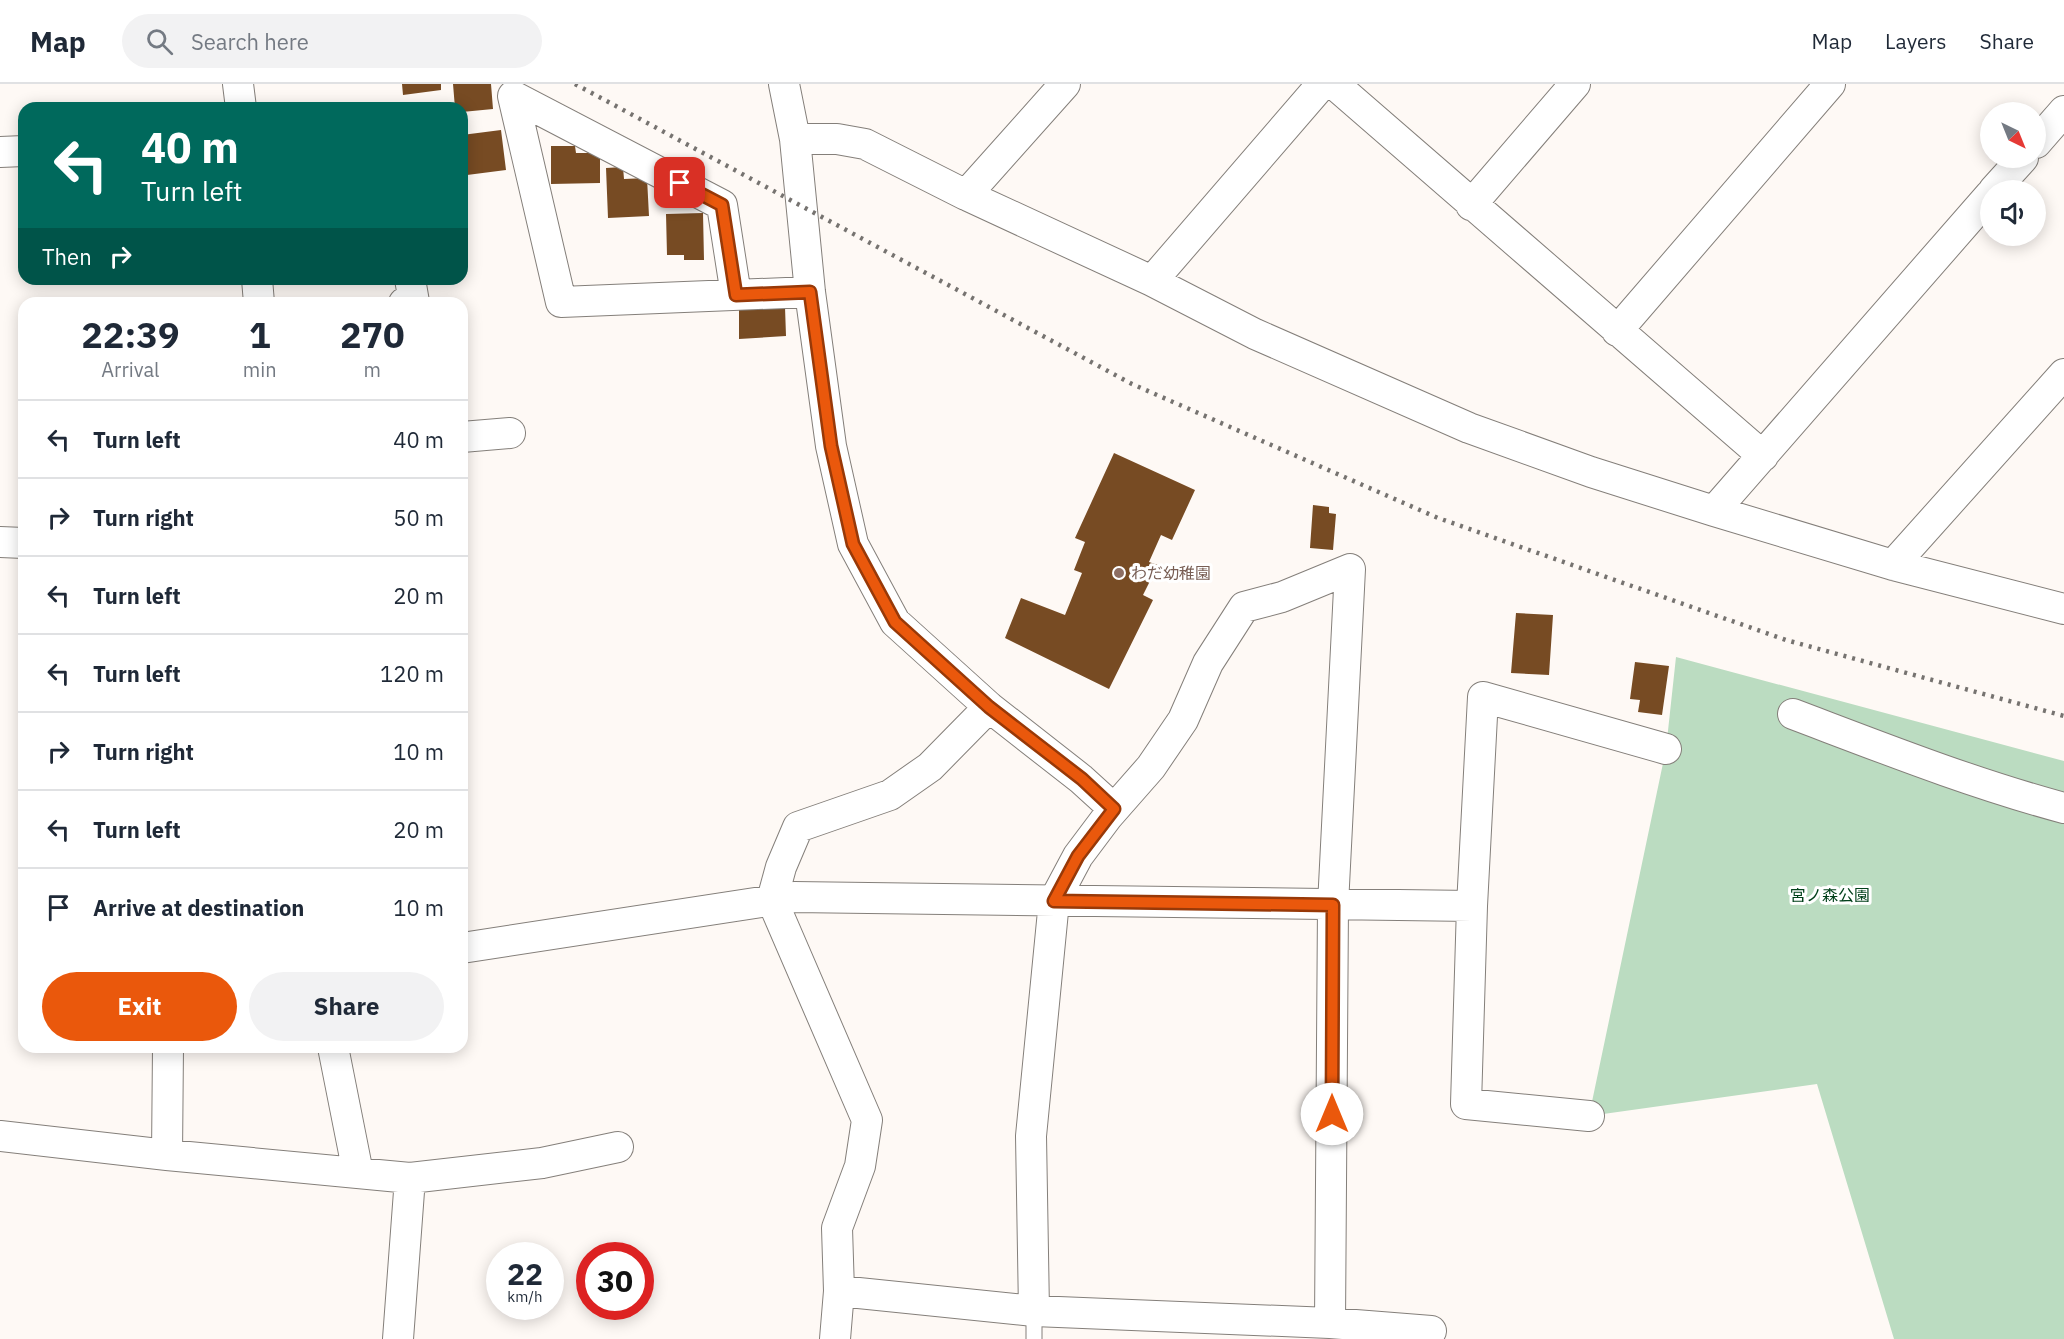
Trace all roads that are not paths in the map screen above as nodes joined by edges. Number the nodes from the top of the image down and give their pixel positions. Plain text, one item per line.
1 (238, 84) edge
2 (784, 84) edge
3 (1065, 84) edge
4 (1322, 84) edge
5 (1334, 84) edge
6 (1575, 84) edge
7 (1830, 84) edge
8 (240, 102) edge
9 (2064, 111) edge
10 (2046, 132) edge
11 (795, 140) junction
12 (18, 151) edge
13 (0, 152) edge
14 (2014, 168) edge
15 (2003, 180) edge
16 (966, 195) junction
17 (1472, 205) junction
18 (1980, 206) edge
19 (1152, 281) junction
20 (810, 292) junction
21 (736, 295) junction
22 (1617, 331) junction
23 (2064, 374) edge
24 (510, 433) dead end
25 (468, 436) edge
26 (1763, 456) junction
27 (1713, 511) junction
28 (0, 542) edge
29 (18, 543) edge
30 (1893, 565) junction
31 (2064, 609) edge
32 (989, 707) junction
33 (1793, 714) dead end
34 (1666, 749) dead end
35 (2064, 808) edge
36 (1114, 809) junction
37 (772, 900) junction
38 (1054, 901) junction
39 (1333, 905) junction
40 (1472, 906) junction
41 (468, 947) edge
42 (168, 1053) edge
43 (334, 1053) edge
44 (1589, 1116) dead end
45 (0, 1136) edge
46 (618, 1147) dead end
47 (167, 1155) junction
48 (358, 1173) junction
49 (410, 1178) junction
50 (838, 1291) junction
51 (1330, 1323) junction
52 (1034, 1325) edge
53 (1431, 1331) dead end
54 (398, 1339) edge
55 (835, 1339) edge

1 - 8 street
2 - 11 street
3 - 16 street
4 - 19 street
5 - 17 street
6 - 17 street
7 - 22 street
9 - 10 street
11 - 16 street
11 - 20 street
12 - 13 street
14 - 15 street
16 - 19 street
17 - 22 street
18 - 26 street
19 - 27 street
20 - 21 street
20 - 32 street
21 - 21 street
22 - 26 street
23 - 30 street
24 - 25 street
26 - 27 street
27 - 30 street
28 - 29 street
30 - 31 street
32 - 36 street
32 - 37 street
33 - 35 street
34 - 40 street
36 - 38 street
36 - 39 street
37 - 38 street
37 - 41 street
37 - 50 street
38 - 39 street
38 - 52 street
39 - 40 street
39 - 51 street
40 - 44 street
42 - 47 street
43 - 48 street
45 - 47 street
46 - 49 street
47 - 48 street
48 - 49 street
49 - 54 street
50 - 52 street
50 - 55 street
51 - 52 street
51 - 53 street

